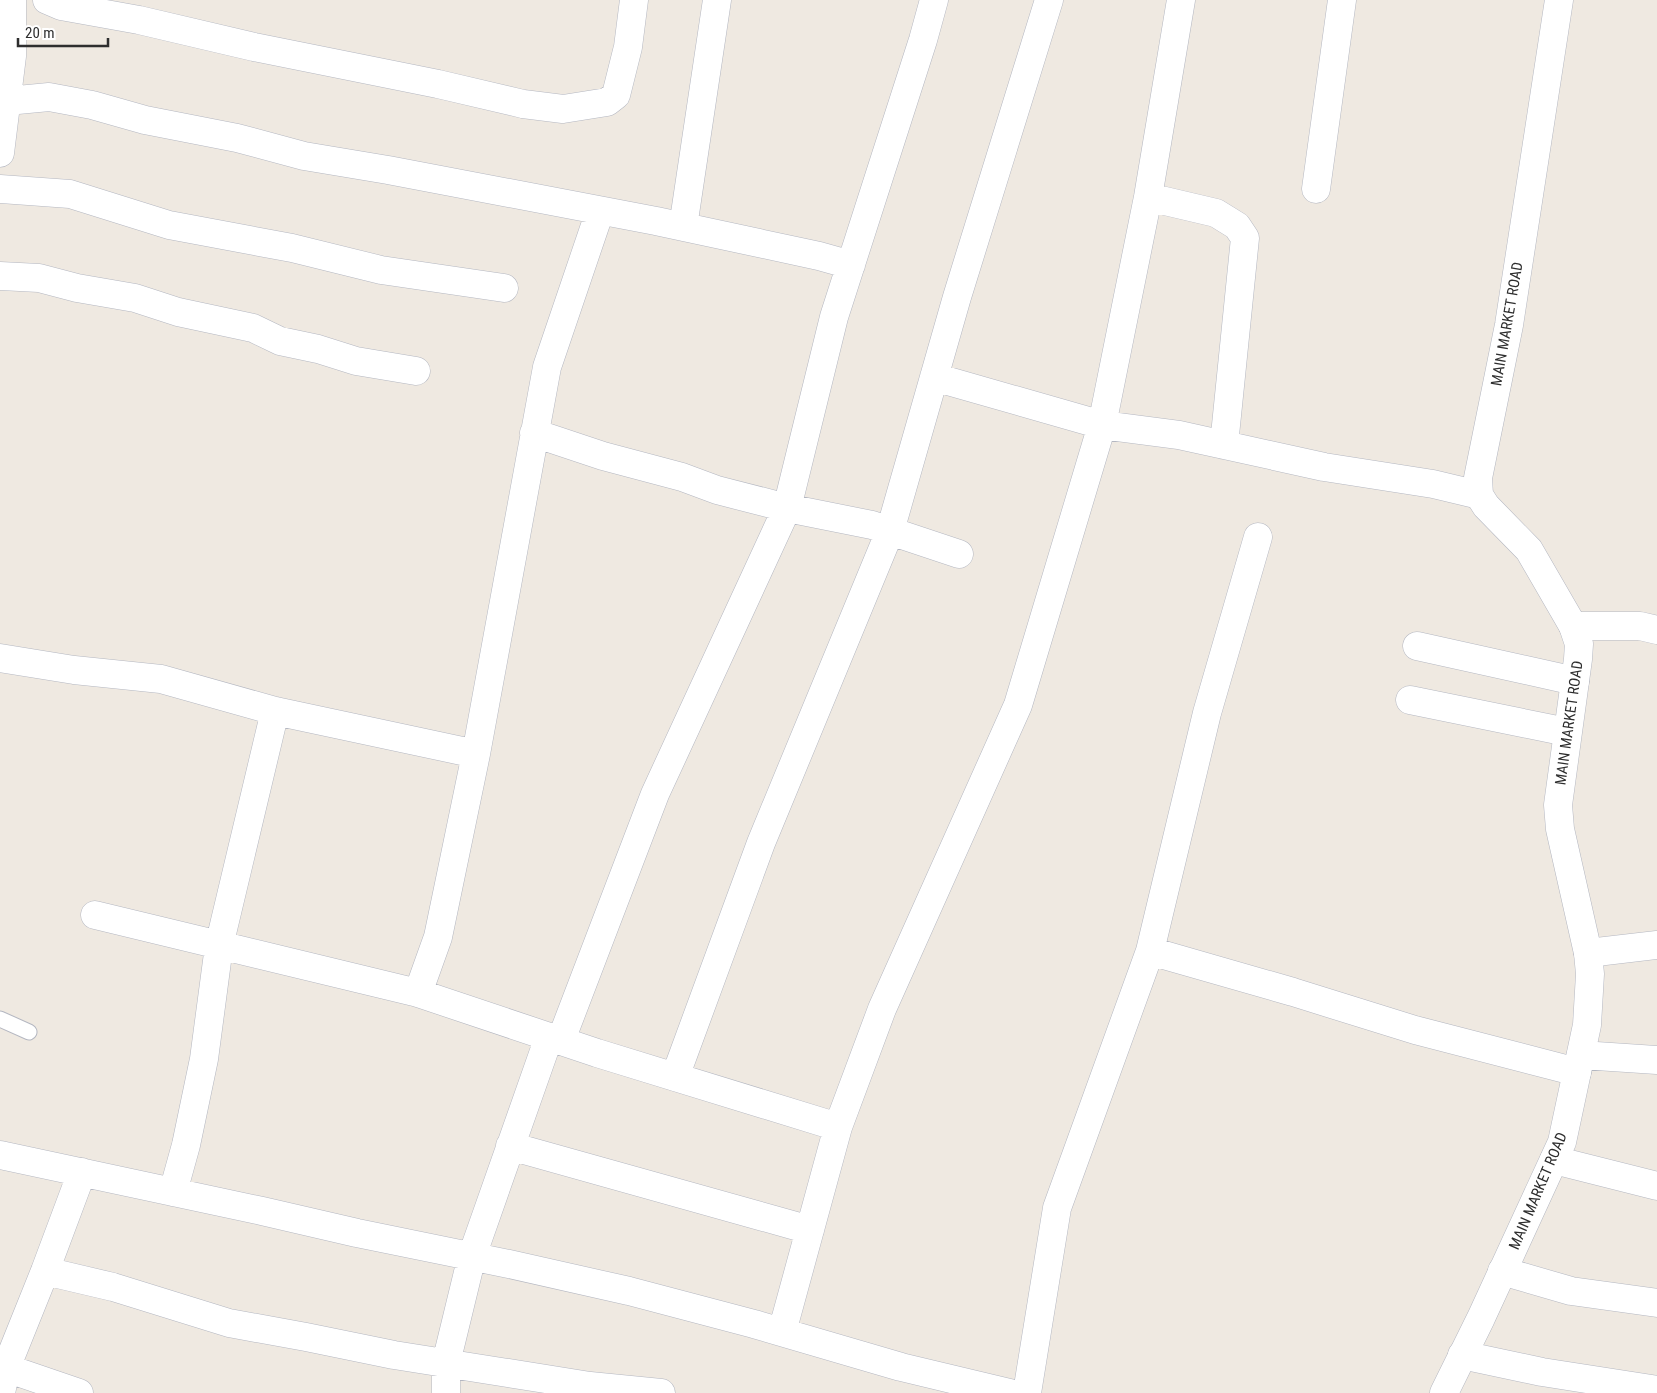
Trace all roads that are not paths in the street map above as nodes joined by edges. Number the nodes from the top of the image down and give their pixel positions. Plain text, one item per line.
1 (12, 0) edge
2 (47, 0) edge
3 (634, 0) edge
4 (718, 0) edge
5 (934, 0) edge
6 (1049, 0) edge
7 (1181, 0) edge
8 (1342, 0) edge
9 (1559, 0) edge
10 (7, 100) junction
11 (0, 153) edge
12 (0, 188) edge
13 (1316, 190) dead end
14 (1148, 197) junction
15 (600, 211) junction
16 (683, 227) junction
17 (851, 265) junction
18 (0, 276) edge
19 (504, 288) dead end
20 (416, 370) dead end
21 (934, 377) junction
22 (1102, 425) junction
23 (534, 433) junction
24 (1224, 445) junction
25 (1479, 495) junction
26 (787, 508) junction
27 (890, 531) junction
28 (1258, 537) dead end
29 (959, 554) dead end
30 (1573, 626) junction
31 (1657, 630) edge
32 (1417, 646) dead end
33 (0, 658) edge
34 (1575, 681) junction
35 (1410, 700) dead end
36 (275, 711) junction
37 (1567, 732) junction
38 (476, 754) junction
39 (95, 916) dead end
40 (1657, 945) edge
41 (219, 946) junction
42 (1150, 952) junction
43 (1588, 953) junction
44 (418, 993) junction
45 (0, 1019) edge
46 (29, 1032) dead end
47 (555, 1039) junction
48 (1657, 1060) edge
49 (1579, 1063) junction
50 (676, 1077) junction
51 (838, 1127) junction
52 (510, 1146) junction
53 (0, 1155) edge
54 (1554, 1160) junction
55 (82, 1172) junction
56 (1657, 1186) edge
57 (173, 1192) junction
58 (810, 1230) junction
59 (472, 1256) junction
60 (45, 1271) junction
61 (1502, 1271) junction
62 (1657, 1303) edge
63 (782, 1332) junction
64 (1462, 1355) junction
65 (446, 1363) junction
66 (2, 1376) edge
67 (1657, 1390) edge
68 (79, 1393) edge
69 (446, 1393) edge
70 (661, 1393) edge
71 (1010, 1393) edge
72 (1027, 1393) edge
73 (1444, 1393) edge

1 - 10 street
2 - 3 street
4 - 16 street
5 - 17 street
6 - 21 street
7 - 14 street
8 - 13 street
9 - 25 street, MAIN MARKET ROAD
10 - 11 street
10 - 15 street
12 - 19 street
14 - 22 street
14 - 24 street
15 - 16 street
15 - 23 street
16 - 17 street
17 - 26 street
18 - 20 street
21 - 22 street
21 - 27 street
22 - 24 street
22 - 51 street
23 - 26 street
23 - 38 street
24 - 25 street
25 - 30 street, MAIN MARKET ROAD
26 - 27 street
26 - 47 street
27 - 29 street
27 - 50 street
28 - 42 street
30 - 31 street
30 - 34 street, MAIN MARKET ROAD
32 - 34 street
33 - 36 street
34 - 37 street, MAIN MARKET ROAD
35 - 37 street
36 - 38 street
36 - 41 street
37 - 43 street, MAIN MARKET ROAD
38 - 44 street
39 - 41 street
40 - 43 street
41 - 44 street
41 - 57 street
42 - 49 street
42 - 72 street
43 - 49 street, MAIN MARKET ROAD
44 - 47 street
45 - 46 lane
47 - 50 street
47 - 52 street
48 - 49 street
49 - 54 street, MAIN MARKET ROAD
50 - 51 street
51 - 58 street
52 - 58 street
52 - 59 street
53 - 55 street
54 - 56 street
54 - 61 street, MAIN MARKET ROAD
55 - 57 street
55 - 60 street
57 - 59 street
58 - 63 street
59 - 63 street
59 - 65 street
60 - 65 street
60 - 66 street
61 - 62 street
61 - 64 street, MAIN MARKET ROAD
63 - 71 street
64 - 67 street
64 - 73 street, MAIN MARKET ROAD
65 - 69 street
65 - 70 street
66 - 68 street

